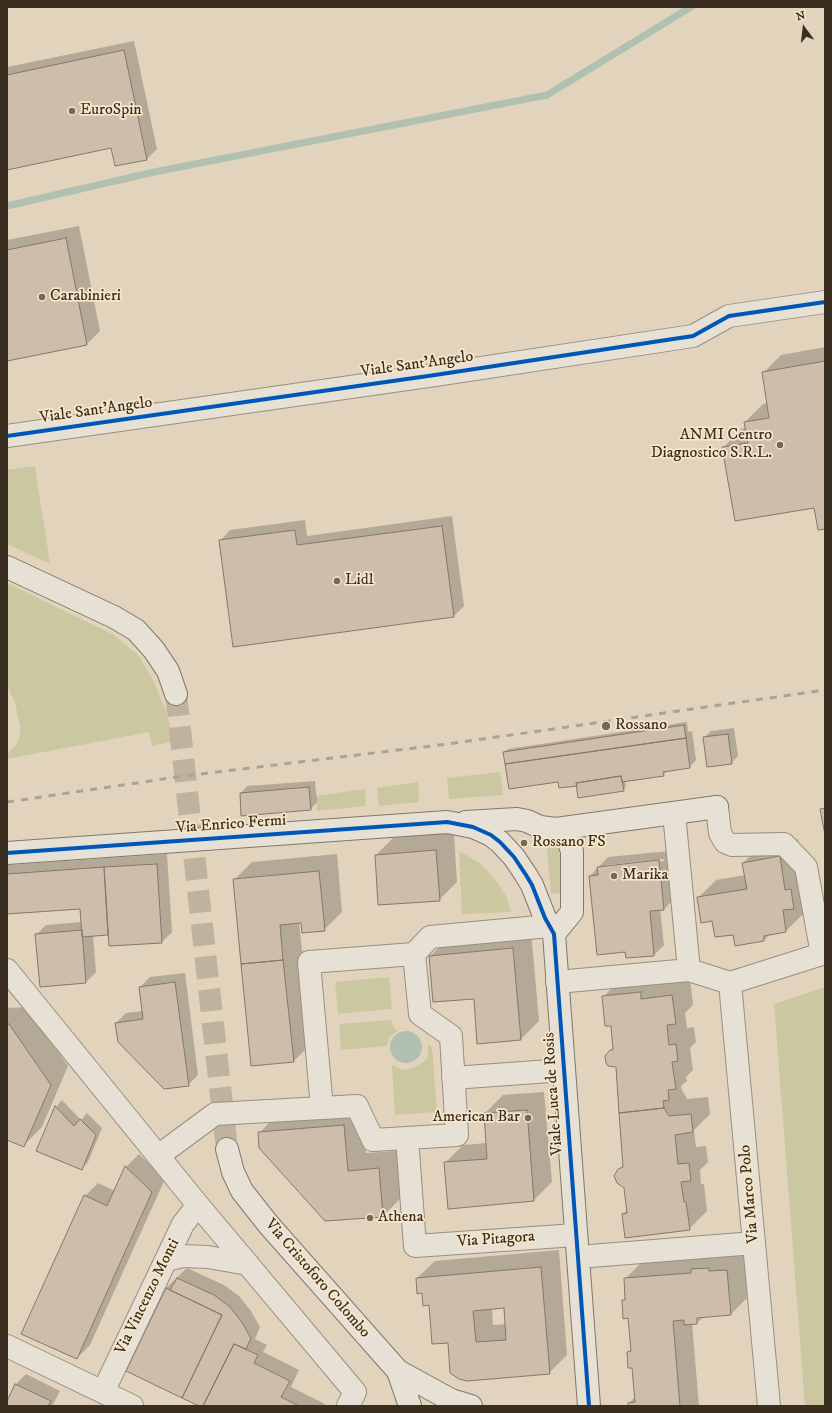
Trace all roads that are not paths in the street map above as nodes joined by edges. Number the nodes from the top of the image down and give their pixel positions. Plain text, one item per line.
1 (825, 302) edge
2 (7, 436) edge
3 (7, 567) edge
4 (176, 694) tunnel mouth
5 (674, 813) junction
6 (607, 822) junction
7 (457, 823) junction
8 (556, 829) junction
9 (7, 853) edge
10 (573, 859) junction
11 (806, 867) junction
12 (825, 883) edge
13 (552, 930) junction
14 (414, 954) junction
15 (824, 954) edge
16 (7, 970) edge
17 (689, 970) junction
18 (557, 982) junction
19 (730, 983) junction
20 (564, 1070) junction
21 (454, 1078) junction
22 (322, 1108) junction
23 (407, 1138) junction
24 (227, 1149) tunnel mouth
25 (158, 1156) junction
26 (198, 1205) junction
27 (576, 1235) junction
28 (754, 1243) junction
29 (578, 1257) junction
30 (166, 1260) junction
31 (248, 1264) junction
32 (7, 1346) edge
33 (398, 1371) junction
34 (103, 1392) junction
35 (352, 1399) edge
36 (132, 1406) edge
37 (410, 1406) edge
38 (471, 1406) edge
39 (589, 1406) edge
40 (769, 1406) edge

1 - 2 street, Viale Sant'Angelo
3 - 4 street
5 - 6 street
5 - 11 street
5 - 17 street
6 - 8 street
6 - 10 street
7 - 8 street
7 - 9 street, Via Enrico Fermi
7 - 13 street, Viale Luca de Rosis
8 - 10 street
10 - 13 street
11 - 12 street
11 - 15 street
13 - 14 street
13 - 18 street, Viale Luca de Rosis
14 - 21 street
14 - 22 street
15 - 19 street
16 - 25 street
17 - 18 street
17 - 19 street
18 - 20 street, Viale Luca de Rosis
19 - 28 street, Via Marco Polo
20 - 21 street
20 - 27 street, Viale Luca de Rosis
21 - 23 street
22 - 23 street
22 - 25 street
23 - 27 street, Via Pitagora
24 - 33 street, Via Cristoforo Colombo
25 - 26 street
26 - 30 street, Via Vincenzo Monti
26 - 31 street
27 - 29 street, Viale Luca de Rosis
28 - 29 street
28 - 40 street, Via Marco Polo
29 - 39 street, Viale Luca de Rosis
30 - 31 street
30 - 34 street, Via Vincenzo Monti
31 - 35 street
32 - 34 street
33 - 37 street, Via Cristoforo Colombo
33 - 38 street
34 - 36 street

